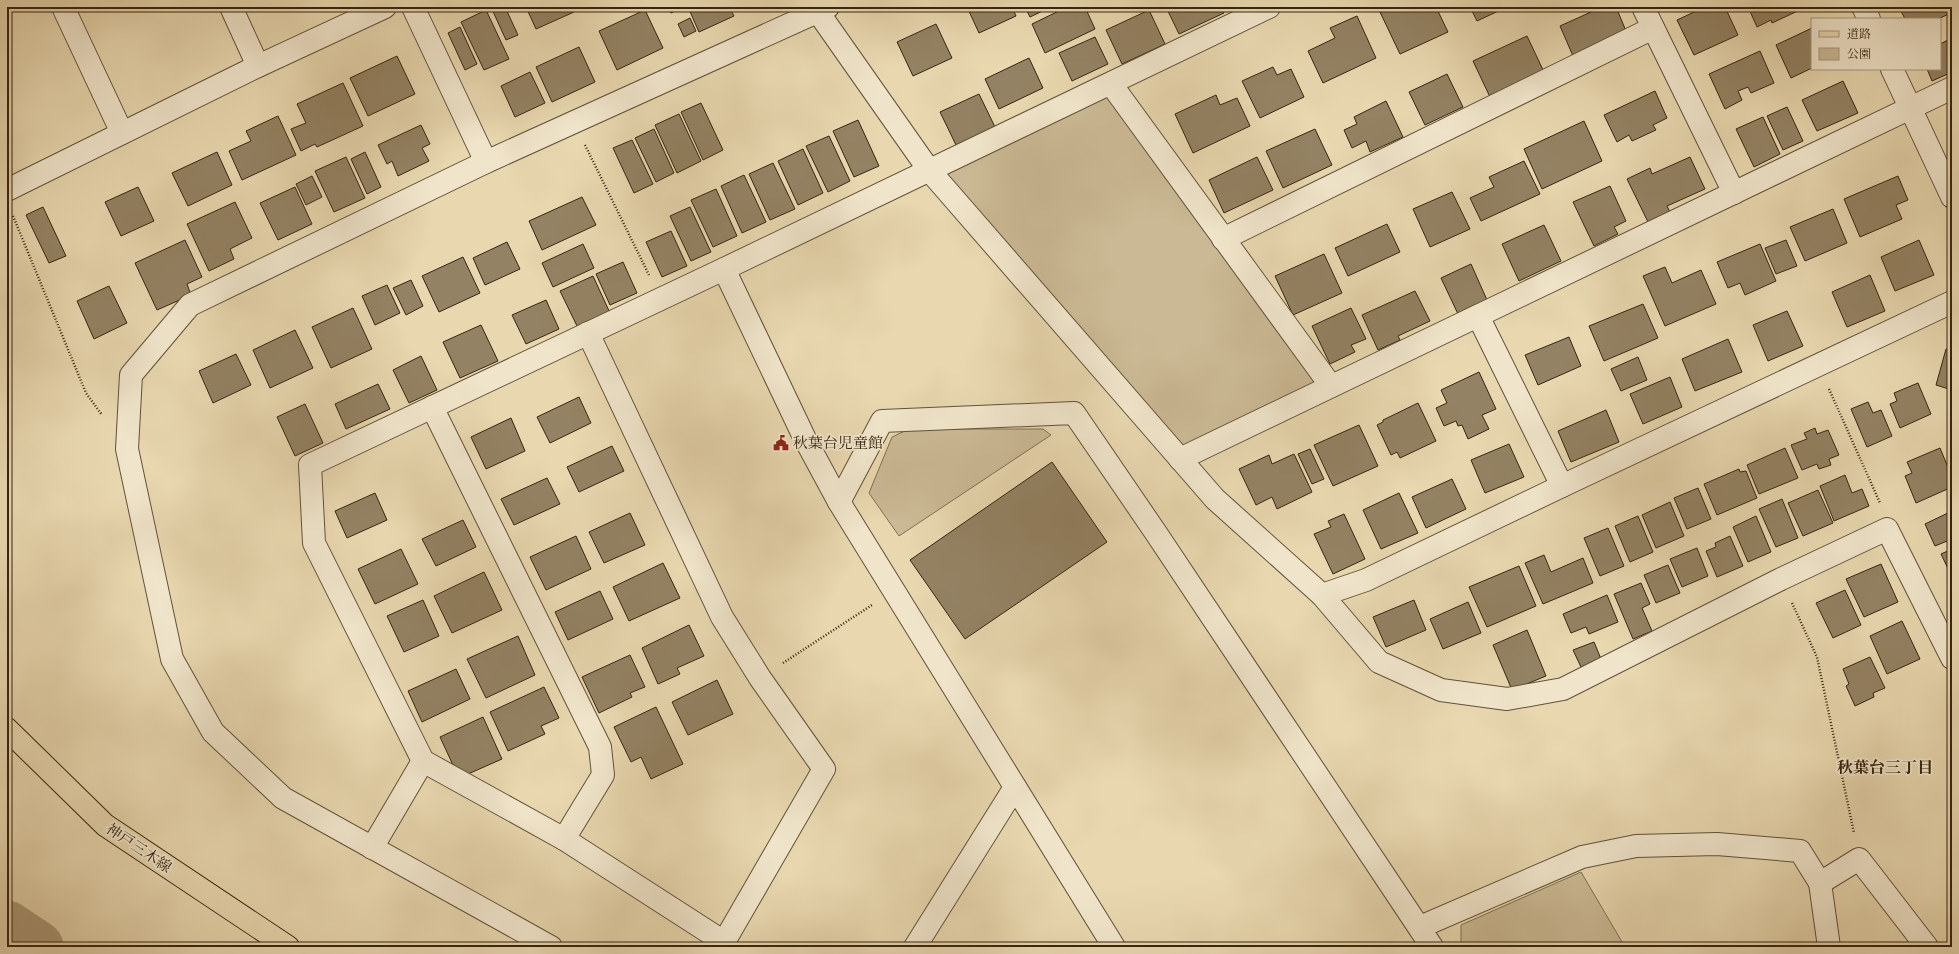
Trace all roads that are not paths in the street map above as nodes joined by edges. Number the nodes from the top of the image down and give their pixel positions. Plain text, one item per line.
1 (63, 7) edge
2 (230, 7) edge
3 (385, 7) edge
4 (413, 7) edge
5 (1270, 7) edge
6 (1643, 7) edge
7 (1863, 7) edge
8 (823, 10) edge
9 (1868, 18) edge
10 (1653, 28) junction
11 (258, 66) junction
12 (1892, 70) edge
13 (1111, 84) junction
14 (1952, 88) edge
15 (1911, 108) junction
16 (122, 133) junction
17 (486, 162) junction
18 (929, 170) junction
19 (7, 190) edge
20 (1734, 193) junction
21 (1952, 197) edge
22 (1224, 239) junction
23 (724, 270) junction
24 (1952, 302) edge
25 (1478, 316) junction
26 (588, 333) junction
27 (1331, 386) junction
28 (432, 407) junction
29 (1180, 459) junction
30 (1562, 486) junction
31 (839, 502) junction
32 (1322, 595) junction
33 (1952, 658) edge
34 (7, 729) edge
35 (423, 761) junction
36 (1015, 787) junction
37 (564, 839) junction
38 (372, 848) junction
39 (1820, 883) junction
40 (1420, 927) junction
41 (726, 944) edge
42 (288, 947) edge
43 (551, 947) edge
44 (915, 947) edge
45 (1114, 947) edge
46 (1432, 947) edge
47 (1829, 947) edge
48 (1927, 947) edge

1 - 16 street
2 - 11 street
3 - 11 street
4 - 17 street
5 - 13 street
6 - 10 street
7 - 9 street
8 - 17 street
8 - 18 street
10 - 20 street
10 - 22 street
11 - 16 street
12 - 15 street
13 - 18 street
13 - 22 street
14 - 15 street
15 - 20 street
15 - 21 street
16 - 19 street
17 - 38 street
18 - 23 street
18 - 29 street
20 - 25 street
22 - 27 street
23 - 26 street
23 - 31 street
24 - 30 street
25 - 27 street
25 - 30 street
26 - 28 street
26 - 41 street
27 - 29 street
28 - 35 street
28 - 37 street
29 - 32 street
30 - 32 street
31 - 36 street
31 - 40 street
32 - 33 street
34 - 42 main road, 神戸三木線
35 - 37 street
35 - 38 street
36 - 44 street
36 - 45 street
37 - 41 street
38 - 43 street
39 - 40 street
39 - 47 street
39 - 48 street
40 - 46 street

